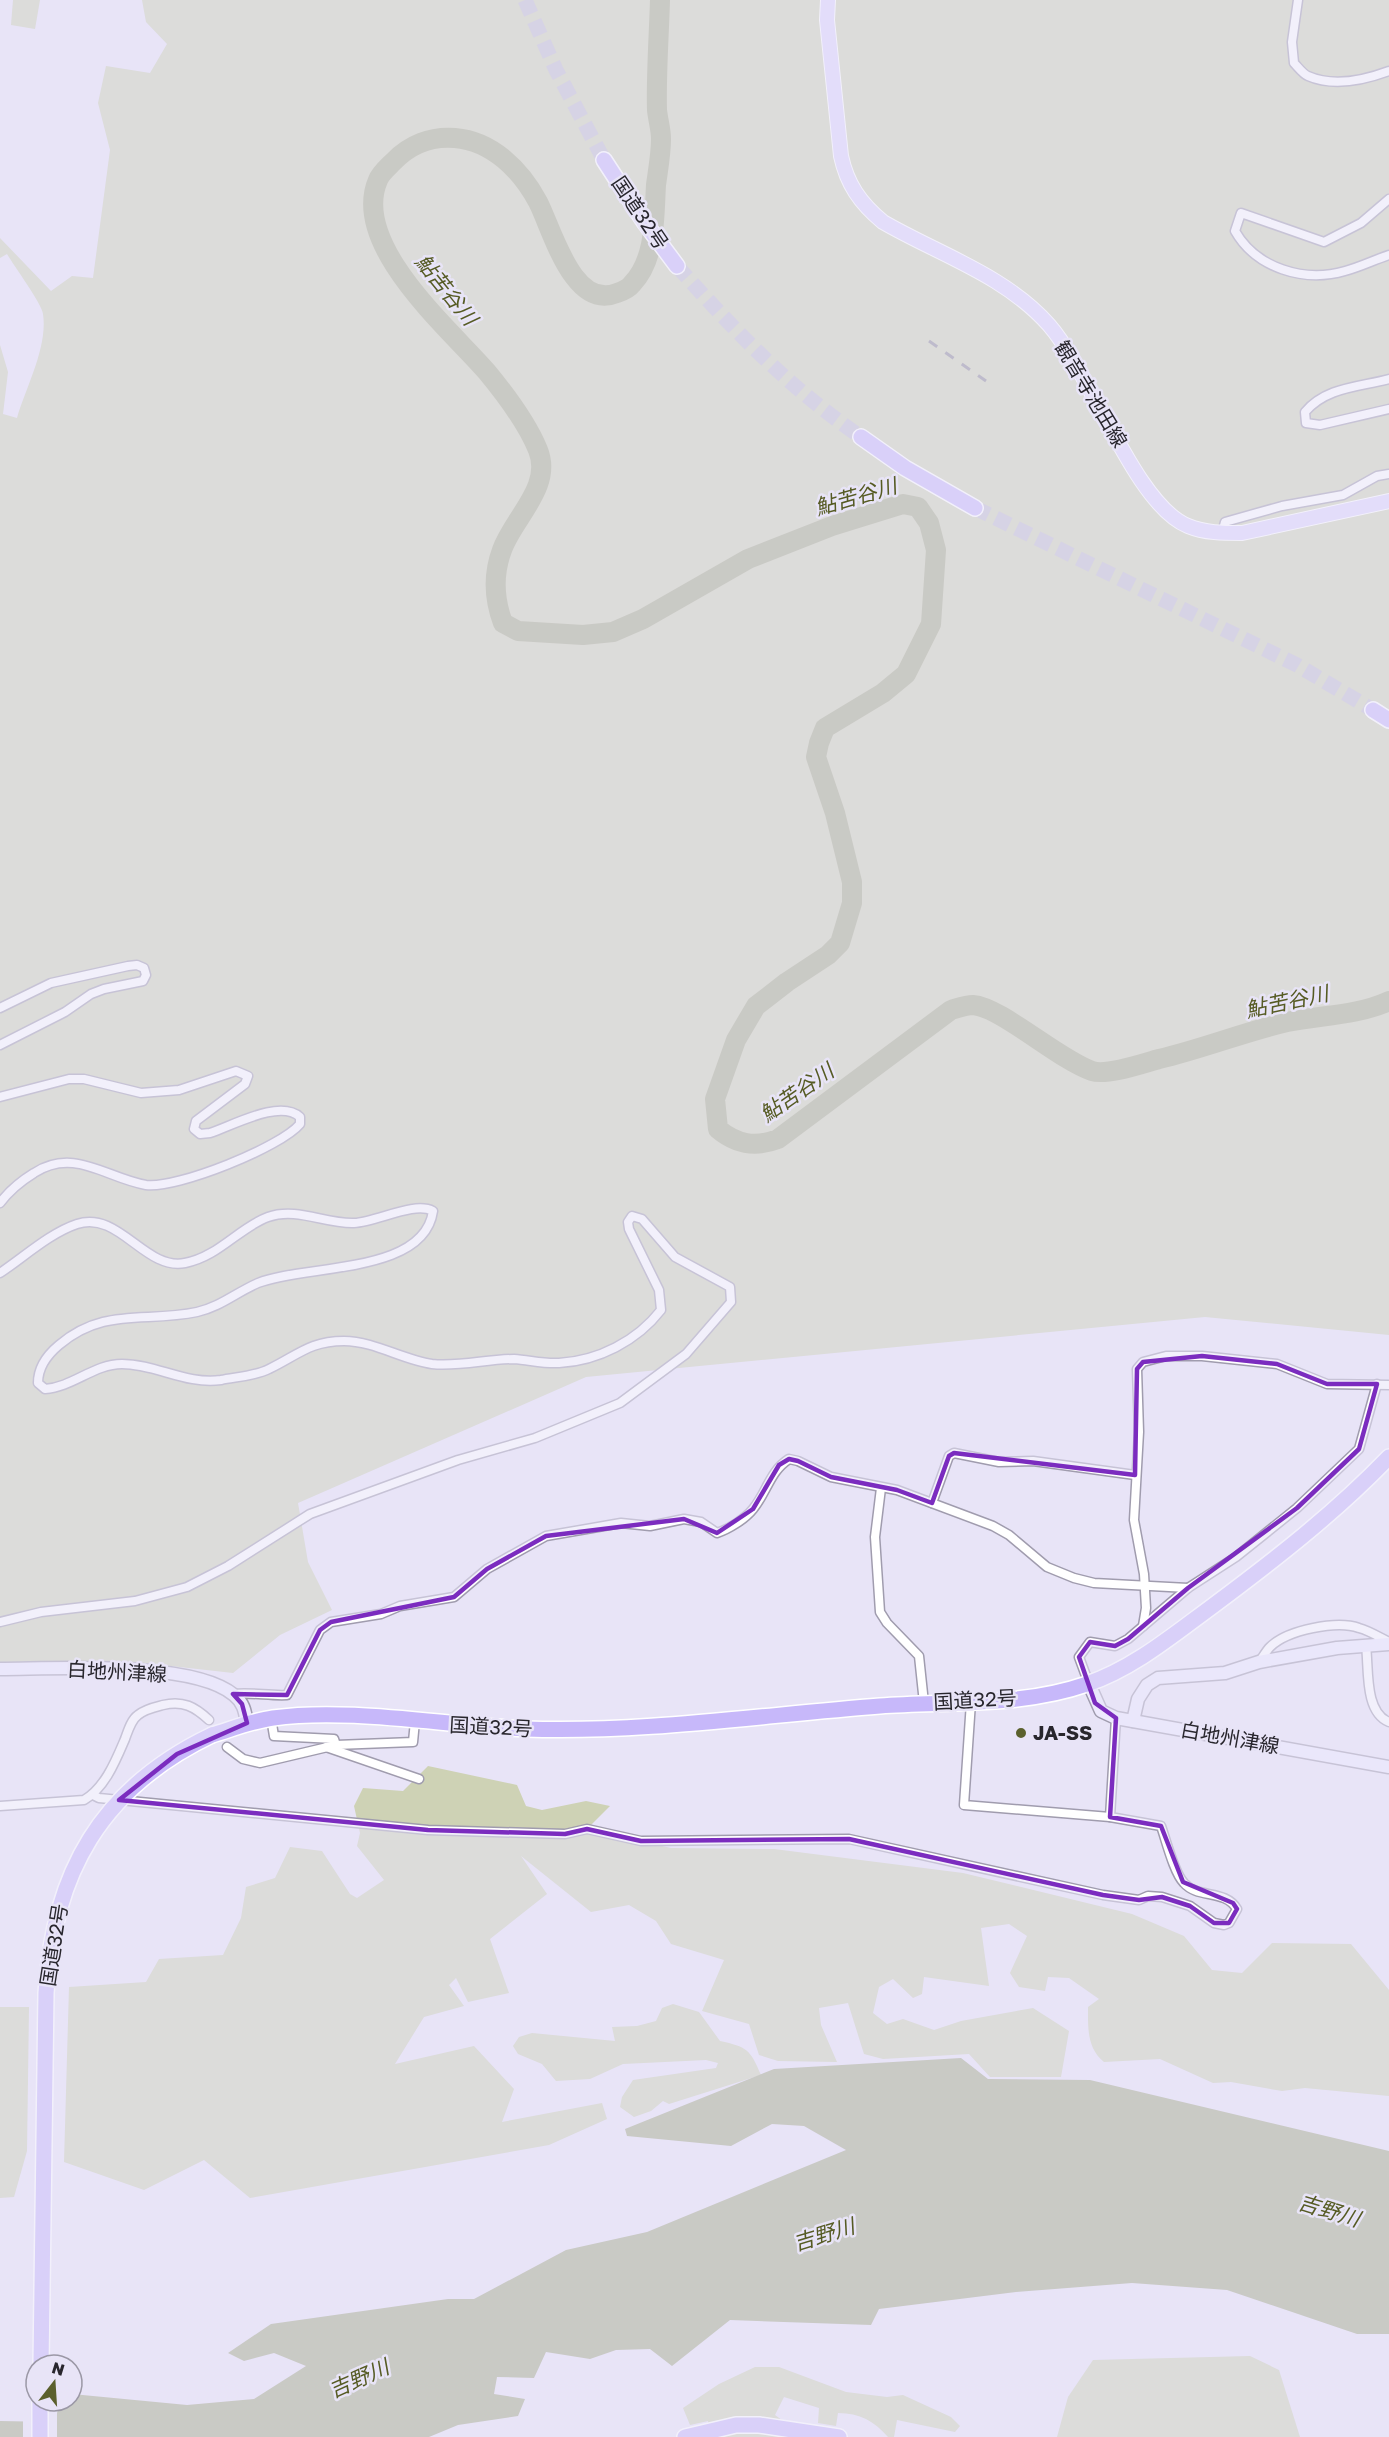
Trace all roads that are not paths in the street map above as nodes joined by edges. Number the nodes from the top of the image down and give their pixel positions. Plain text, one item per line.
1 (828, 0) edge
2 (1298, 0) edge
3 (1389, 71) edge
4 (604, 160) tunnel mouth
5 (1389, 199) edge
6 (1389, 255) edge
7 (673, 261) tunnel mouth
8 (1389, 379) edge
9 (1389, 409) edge
10 (861, 437) tunnel mouth
11 (1389, 474) edge
12 (1389, 501) edge
13 (970, 506) tunnel mouth
14 (1222, 533) junction
15 (1373, 710) tunnel mouth
16 (1389, 720) edge
17 (0, 1008) edge
18 (0, 1046) edge
19 (0, 1097) edge
20 (0, 1203) edge
21 (0, 1273) edge
22 (1377, 1384) junction
23 (1389, 1385) edge
24 (1389, 1457) edge
25 (1135, 1475) junction
26 (881, 1488) junction
27 (932, 1503) junction
28 (1145, 1586) junction
29 (1188, 1588) junction
30 (0, 1622) edge
31 (1143, 1626) junction
32 (1389, 1643) edge
33 (1366, 1646) junction
34 (1259, 1662) junction
35 (0, 1669) edge
36 (1089, 1684) junction
37 (233, 1694) junction
38 (971, 1702) junction
39 (924, 1703) junction
40 (271, 1718) junction
41 (1116, 1718) junction
42 (208, 1720) dead end
43 (1133, 1721) junction
44 (415, 1722) junction
45 (1389, 1722) edge
46 (247, 1723) junction
47 (336, 1745) junction
48 (227, 1747) dead end
49 (326, 1747) junction
50 (1389, 1767) edge
51 (419, 1779) dead end
52 (93, 1795) junction
53 (0, 1806) edge
54 (1110, 1817) junction
55 (40, 2353) edge
56 (40, 2413) edge
57 (40, 2437) edge
58 (686, 2437) edge
59 (839, 2437) edge

1 - 14 main road, 観音寺池田線
2 - 3 street
4 - 7 highway, 国道32号
5 - 6 street
8 - 9 street
10 - 13 highway
11 - 14 street
12 - 14 main road, 観音寺池田線
15 - 16 highway
17 - 18 street
19 - 20 street
21 - 30 street
22 - 23 street
22 - 25 street
22 - 29 street
24 - 36 highway, 国道32号
25 - 27 street
25 - 28 street
26 - 27 street
26 - 37 street
26 - 39 street
27 - 28 street
28 - 29 street
28 - 31 street
29 - 31 street
31 - 36 street
32 - 33 main road
32 - 34 street
33 - 34 main road
33 - 45 street
34 - 43 main road
35 - 37 main road, 白地州津線
36 - 38 highway, 国道32号
36 - 41 main road
37 - 46 main road
38 - 39 highway, 国道32号
38 - 54 street
39 - 44 highway, 国道32号
40 - 44 highway, 国道32号
40 - 46 highway, 国道32号
40 - 47 street
41 - 43 main road, 白地州津線
41 - 54 street
42 - 52 street
43 - 50 main road, 白地州津線
44 - 47 street
46 - 55 highway, 国道32号, bridge
47 - 49 street
48 - 49 street
49 - 51 street
52 - 53 street
52 - 54 street
56 - 57 highway
58 - 59 highway

